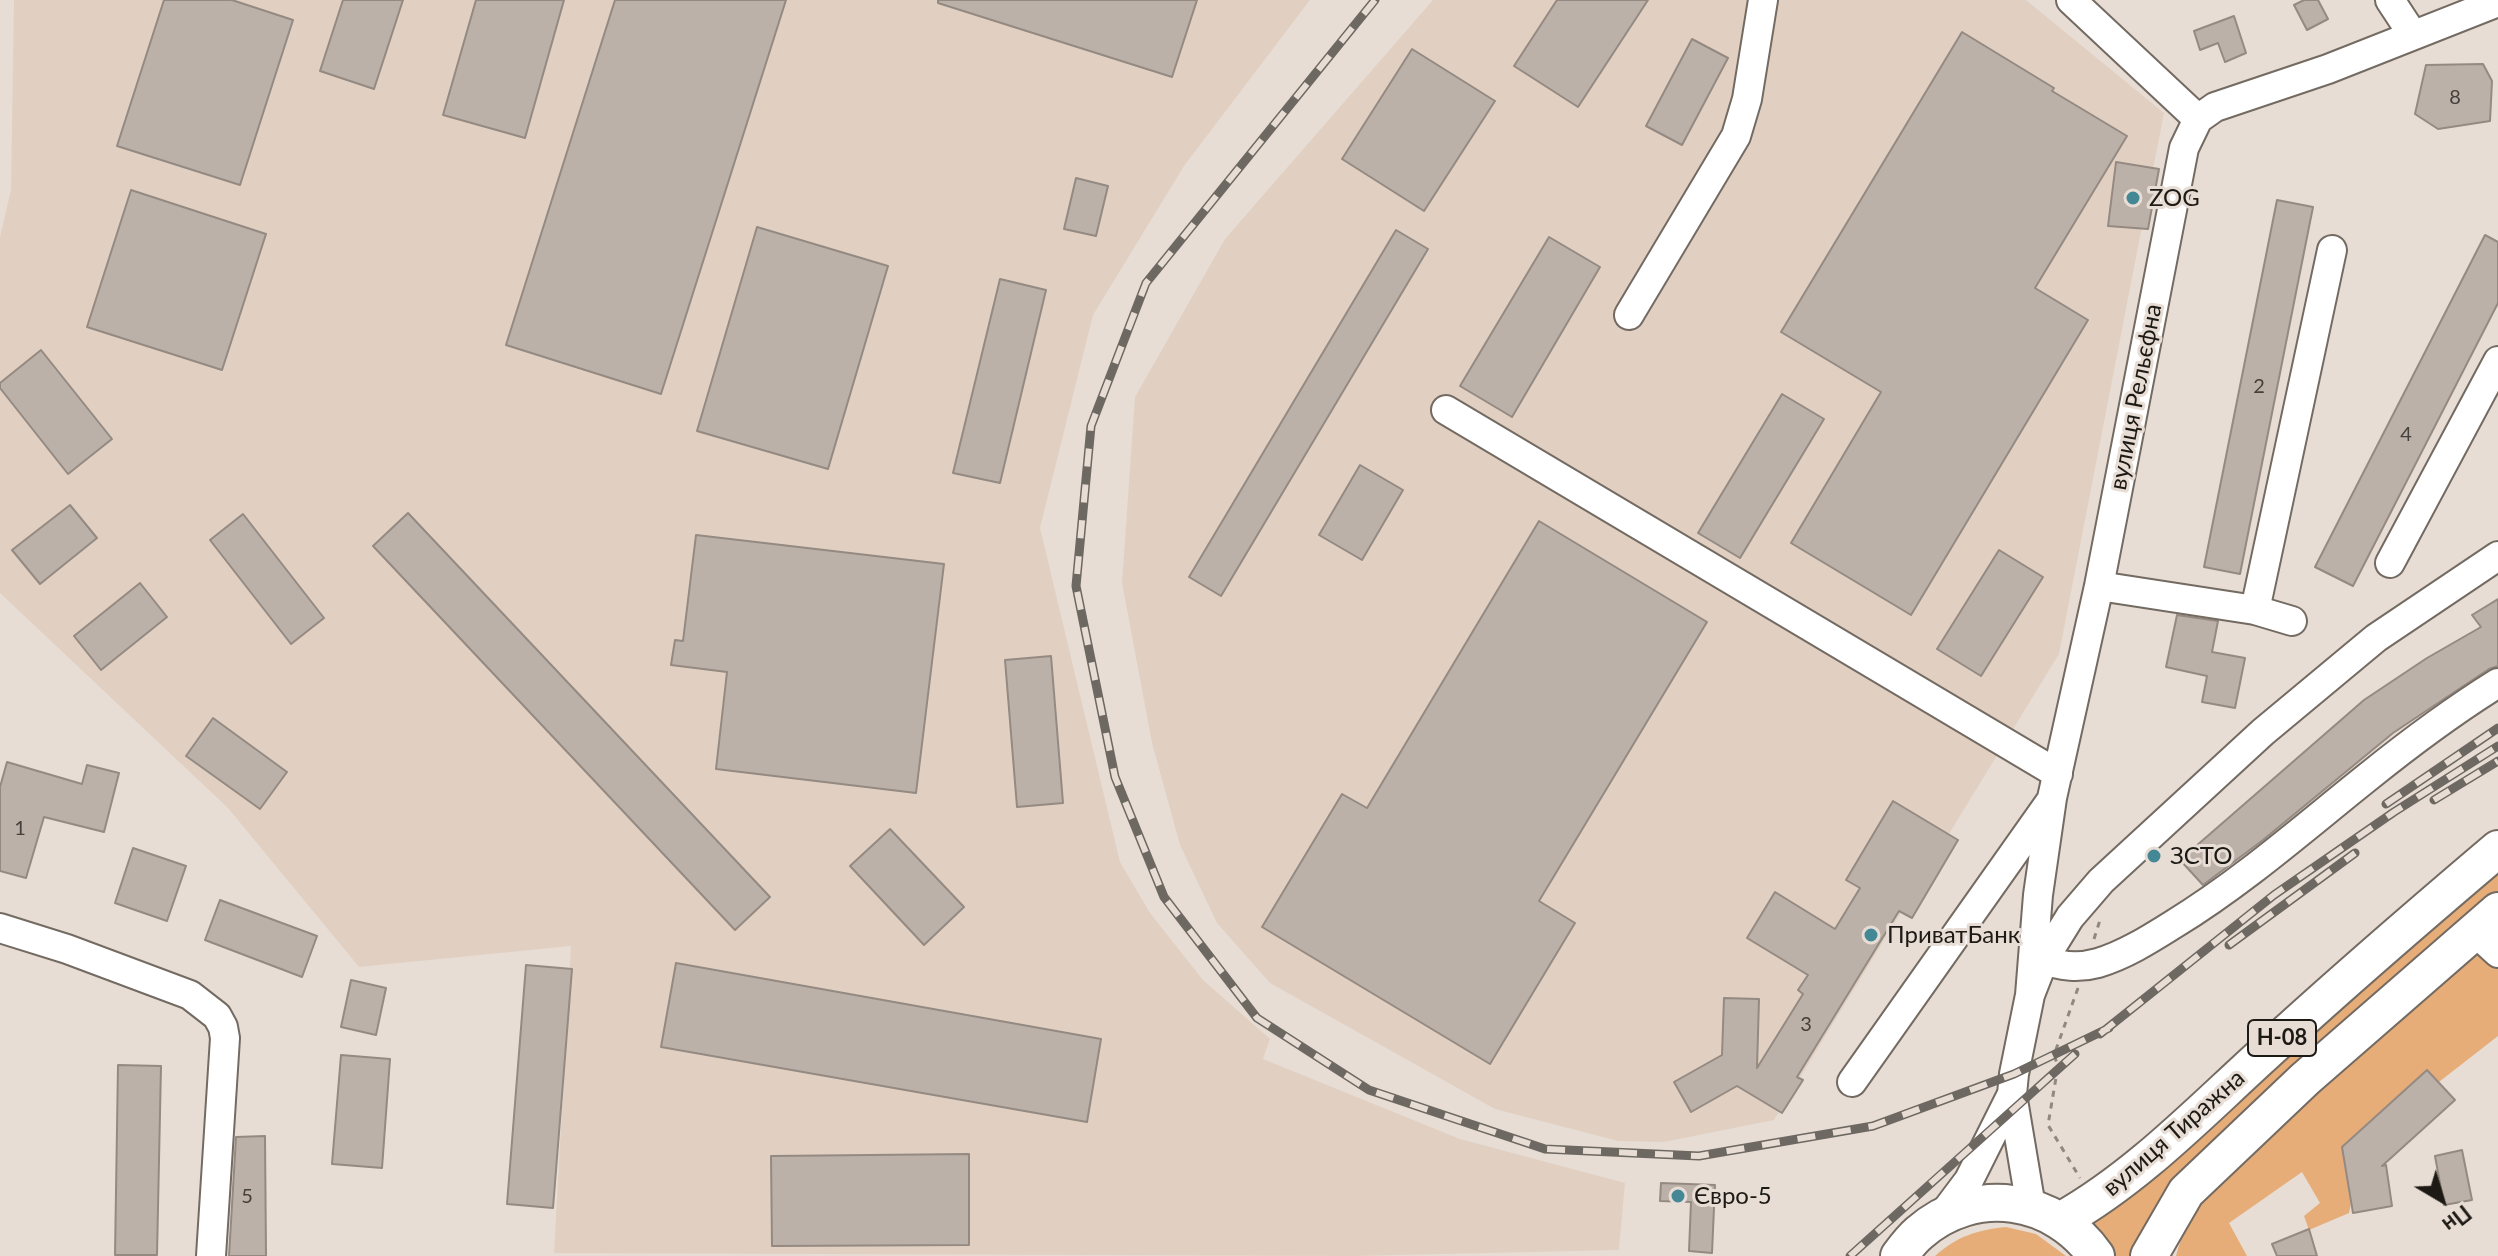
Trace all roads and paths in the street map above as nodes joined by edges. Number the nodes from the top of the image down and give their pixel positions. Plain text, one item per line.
1 (1763, 0) edge
2 (2071, 0) edge
3 (2390, 0) edge
4 (2498, 2) edge
5 (2413, 35) junction
6 (2198, 119) junction
7 (2332, 250) dead end
8 (1629, 315) dead end
9 (2498, 361) edge
10 (1446, 410) dead end
11 (2498, 556) edge
12 (2390, 563) dead end
13 (2099, 586) junction
14 (2255, 610) junction
15 (2292, 621) dead end
16 (2498, 683) edge
17 (2055, 786) junction
18 (2498, 849) edge
19 (2101, 918) dead end
20 (0, 928) edge
21 (2490, 932) edge
22 (2044, 959) junction
23 (2087, 964) junction
24 (2030, 995) junction
25 (1852, 1082) dead end
26 (2012, 1094) junction
27 (2086, 1189) dead end
28 (2046, 1214) junction
29 (1942, 1216) junction
30 (211, 1256) edge
31 (1899, 1256) edge
32 (2096, 1256) edge
33 (2149, 1256) edge

1 - 8 street
2 - 6 street
3 - 5 street
4 - 5 street
5 - 6 street
6 - 13 street, вулиця Рельєфна
7 - 14 street
9 - 12 street
10 - 17 street
11 - 22 street, вулиця Рельєфна
13 - 14 street
13 - 17 street, вулиця Рельєфна
14 - 15 street
16 - 23 street
17 - 24 street, вулиця Рельєфна
17 - 25 street
18 - 28 main road, вулиця Тиражна / Н-08
19 - 23 path
20 - 30 street
21 - 33 main road, вулиця Тиражна / Н-08
22 - 23 street
22 - 24 street, вулиця Рельєфна
23 - 27 path
24 - 26 street, вулиця Рельєфна
26 - 28 street
26 - 29 street
28 - 29 main road
28 - 32 main road
29 - 31 main road

